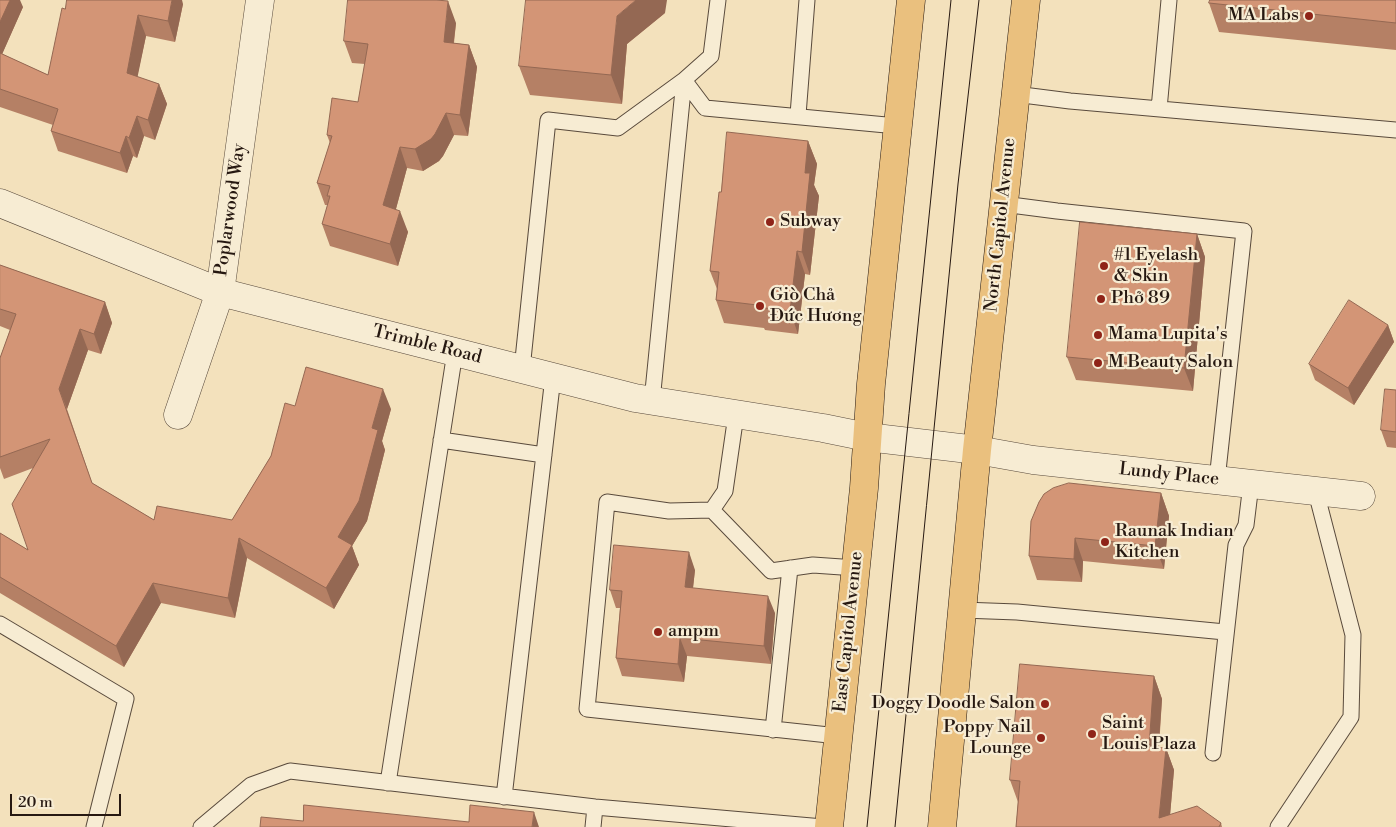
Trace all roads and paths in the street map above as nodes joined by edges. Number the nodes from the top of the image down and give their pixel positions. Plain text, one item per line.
1 (260, 0) edge
2 (718, 0) edge
3 (807, 0) edge
4 (911, 0) edge
5 (1026, 0) edge
6 (1170, 0) edge
7 (684, 80) junction
8 (1015, 94) junction
9 (1159, 109) junction
10 (798, 115) junction
11 (897, 126) junction
12 (1396, 130) edge
13 (0, 203) edge
14 (1003, 204) junction
15 (220, 292) junction
16 (455, 352) junction
17 (522, 369) junction
18 (553, 377) junction
19 (652, 401) junction
20 (178, 415) dead end
21 (736, 415) junction
22 (867, 437) junction
23 (441, 440) junction
24 (977, 450) junction
25 (544, 455) junction
26 (1216, 480) junction
27 (1251, 484) junction
28 (1316, 492) junction
29 (1361, 496) dead end
30 (712, 510) junction
31 (790, 568) junction
32 (856, 568) junction
33 (962, 610) junction
34 (0, 624) edge
35 (1225, 632) junction
36 (774, 730) junction
37 (838, 736) junction
38 (1212, 753) dead end
39 (388, 783) junction
40 (504, 796) junction
41 (595, 807) junction
42 (94, 827) edge
43 (201, 827) edge
44 (593, 827) edge
45 (823, 827) edge
46 (829, 827) edge
47 (942, 827) edge
48 (1278, 827) edge

1 - 15 street, Poplarwood Way
2 - 7 lane
3 - 10 lane
4 - 11 main road
5 - 8 main road, North Capitol Avenue
6 - 9 lane
7 - 10 lane
7 - 17 lane
7 - 19 lane
8 - 9 lane
8 - 14 main road, North Capitol Avenue
9 - 12 lane
10 - 11 lane
11 - 22 main road
13 - 15 street, Trimble Road
14 - 24 main road, North Capitol Avenue
14 - 26 lane
15 - 16 street, Trimble Road
15 - 20 street, Poplarwood Way
16 - 17 street, Trimble Road
16 - 23 lane
17 - 18 street, Trimble Road
18 - 19 street, Trimble Road
18 - 25 lane
19 - 21 street, Trimble Road
21 - 22 street, Trimble Road
21 - 30 lane
22 - 24 street, Lundy Place
22 - 32 main road, East Capitol Avenue
23 - 25 lane
23 - 39 lane
24 - 26 street, Lundy Place
24 - 33 main road
25 - 40 lane
26 - 27 street, Lundy Place
27 - 28 street, Lundy Place
27 - 35 lane
28 - 29 street, Lundy Place
28 - 48 lane
30 - 31 lane
30 - 36 lane
31 - 32 lane
31 - 36 lane
32 - 37 main road, East Capitol Avenue
33 - 35 lane
33 - 47 main road
34 - 42 lane
35 - 38 lane
36 - 37 lane
37 - 46 main road, East Capitol Avenue
39 - 40 lane
39 - 43 lane
40 - 41 lane
41 - 44 lane
41 - 45 lane

